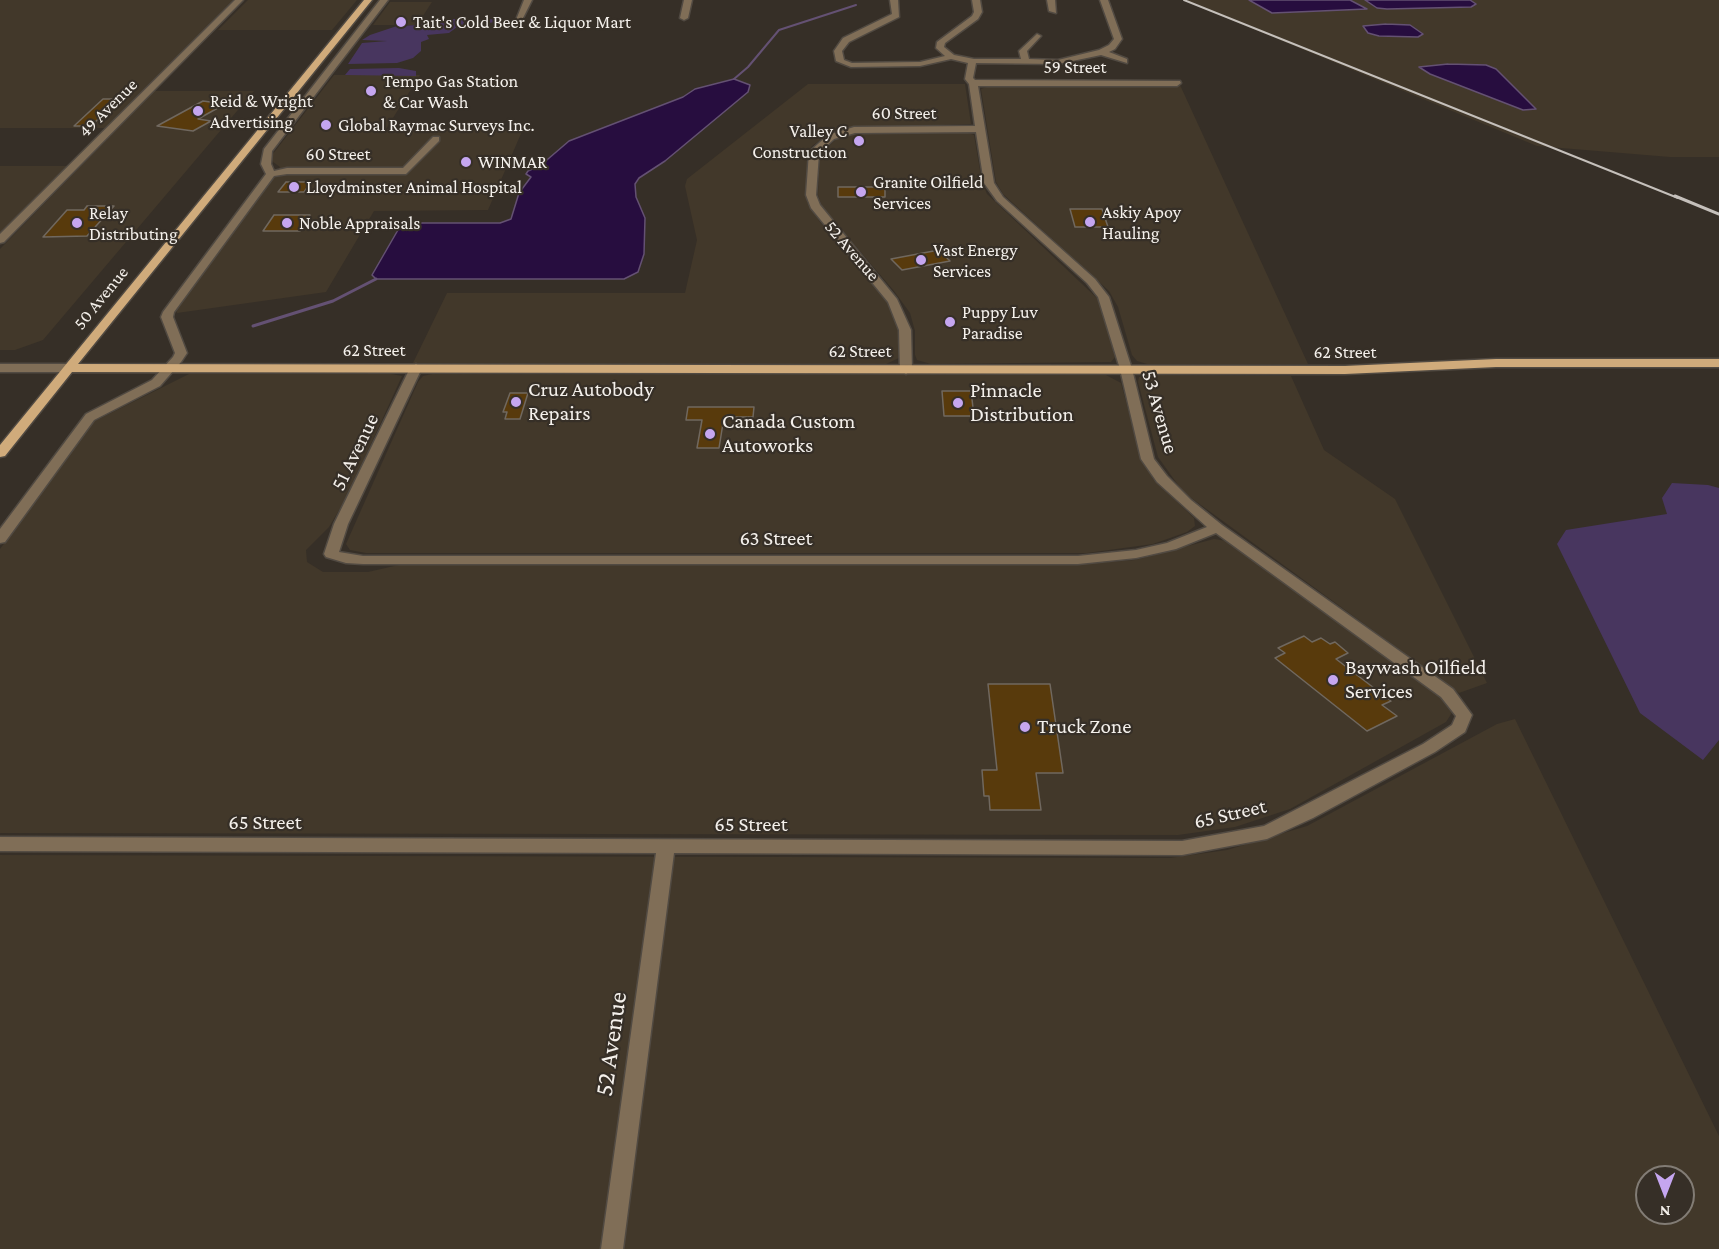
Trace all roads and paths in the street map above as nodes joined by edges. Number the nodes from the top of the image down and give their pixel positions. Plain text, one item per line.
1 (239, 0) edge
2 (368, 0) edge
3 (384, 0) edge
4 (528, 0) edge
5 (688, 0) edge
6 (894, 0) edge
7 (976, 0) edge
8 (1051, 0) edge
9 (1104, 0) edge
10 (1053, 11) dead end
11 (519, 18) dead end
12 (684, 18) dead end
13 (1037, 36) dead end
14 (1102, 52) junction
15 (951, 57) junction
16 (974, 61) junction
17 (1124, 61) dead end
18 (1026, 62) junction
19 (973, 83) junction
20 (1177, 83) dead end
21 (280, 106) junction
22 (304, 106) junction
23 (979, 129) junction
24 (831, 137) joint
25 (436, 139) dead end
26 (271, 174) junction
27 (0, 240) edge
28 (1719, 363) edge
29 (0, 368) edge
30 (68, 368) junction
31 (170, 368) junction
32 (416, 369) junction
33 (1126, 369) junction
34 (906, 370) junction
35 (0, 453) edge
36 (1217, 528) junction
37 (0, 539) edge
38 (331, 554) joint
39 (1464, 715) joint
40 (0, 844) edge
41 (666, 847) junction
42 (612, 1249) edge

1 - 27 street, 49 Avenue
2 - 21 main road, 50 Avenue
3 - 22 street
4 - 11 street
5 - 12 street
6 - 15 street
7 - 15 street
8 - 10 street
9 - 14 street
13 - 18 street
14 - 17 street
14 - 18 street
15 - 16 street
16 - 18 street
16 - 19 street, 53 Avenue
19 - 20 street, 59 Street
19 - 23 street, 53 Avenue
21 - 22 street
21 - 30 main road, 50 Avenue
22 - 26 street
23 - 24 street, 60 Street
23 - 33 street, 53 Avenue
24 - 34 street, 52 Avenue
25 - 26 street, 60 Street
26 - 31 street
28 - 33 main road, 62 Street
29 - 30 street, 62 Street
30 - 31 main road, 62 Street
30 - 35 main road, 50 Avenue
31 - 32 main road, 62 Street
31 - 37 street
32 - 34 main road, 62 Street
32 - 38 street, 51 Avenue
33 - 34 main road, 62 Street
33 - 36 street, 53 Avenue
36 - 38 street, 63 Street
36 - 39 street, 53 Avenue
39 - 41 street, 65 Street
40 - 41 street, 65 Street
41 - 42 street, 52 Avenue

